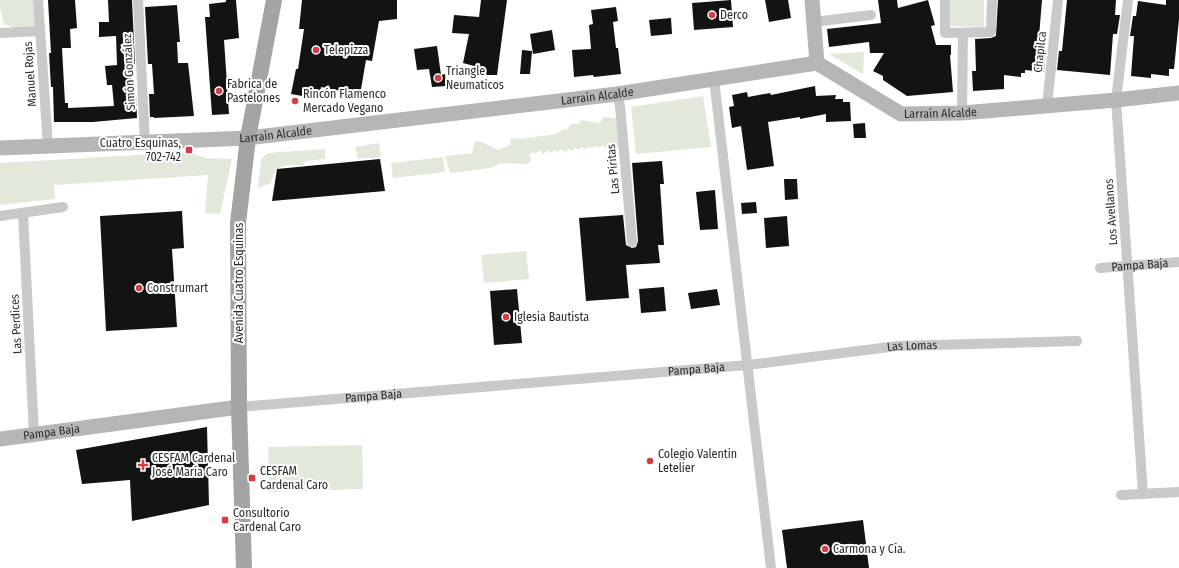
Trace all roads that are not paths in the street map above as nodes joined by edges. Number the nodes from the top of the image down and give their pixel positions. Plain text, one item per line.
1 (38, 0) edge
2 (138, 0) edge
3 (274, 0) edge
4 (812, 0) edge
5 (945, 0) edge
6 (992, 0) edge
7 (1058, 0) edge
8 (1128, 0) edge
9 (871, 15) dead end
10 (814, 22) junction
11 (40, 31) junction
12 (0, 33) edge
13 (963, 33) junction
14 (818, 63) junction
15 (714, 79) junction
16 (1179, 90) edge
17 (617, 94) junction
18 (1116, 100) junction
19 (1047, 106) junction
20 (962, 113) junction
21 (248, 138) junction
22 (145, 143) junction
23 (48, 147) junction
24 (0, 148) edge
25 (63, 206) dead end
26 (23, 213) junction
27 (0, 216) edge
28 (632, 242) dead end
29 (1179, 262) edge
30 (1128, 266) junction
31 (1100, 268) dead end
32 (1077, 341) dead end
33 (748, 365) junction
34 (240, 407) junction
35 (34, 434) junction
36 (0, 439) edge
37 (1179, 492) edge
38 (1143, 494) junction
39 (1121, 496) dead end
40 (244, 568) edge
41 (771, 568) edge

1 - 11 street, Manuel Rojas
2 - 22 street, Simón González
3 - 21 main road, Avenida Cuatro Esquinas
4 - 10 street
5 - 13 street
6 - 13 street
7 - 19 street, Chapilca
8 - 18 street, Los Avellanos
9 - 10 street
10 - 14 street
11 - 12 street
11 - 23 street, Manuel Rojas
13 - 20 street
14 - 15 street, Larraín Alcalde
14 - 20 street, Larraín Alcalde
15 - 17 street, Larraín Alcalde
15 - 33 street
16 - 18 street, Larraín Alcalde
17 - 21 street, Larraín Alcalde
17 - 28 street, Las Piritas
18 - 19 street, Larraín Alcalde
18 - 30 street, Los Avellanos
19 - 20 street, Larraín Alcalde
21 - 22 street, Larraín Alcalde
21 - 34 main road, Avenida Cuatro Esquinas
22 - 23 street, Larraín Alcalde
23 - 24 street, Larraín Alcalde
25 - 26 street
26 - 27 street
26 - 35 street, Las Perdices
29 - 30 street, Pampa Baja
30 - 31 street, Pampa Baja
30 - 38 street, Los Avellanos
32 - 33 street, Las Lomas
33 - 34 street, Pampa Baja
33 - 41 street
34 - 35 street, Pampa Baja
34 - 40 main road, Avenida Cuatro Esquinas
35 - 36 street, Pampa Baja
37 - 38 street
38 - 39 street

